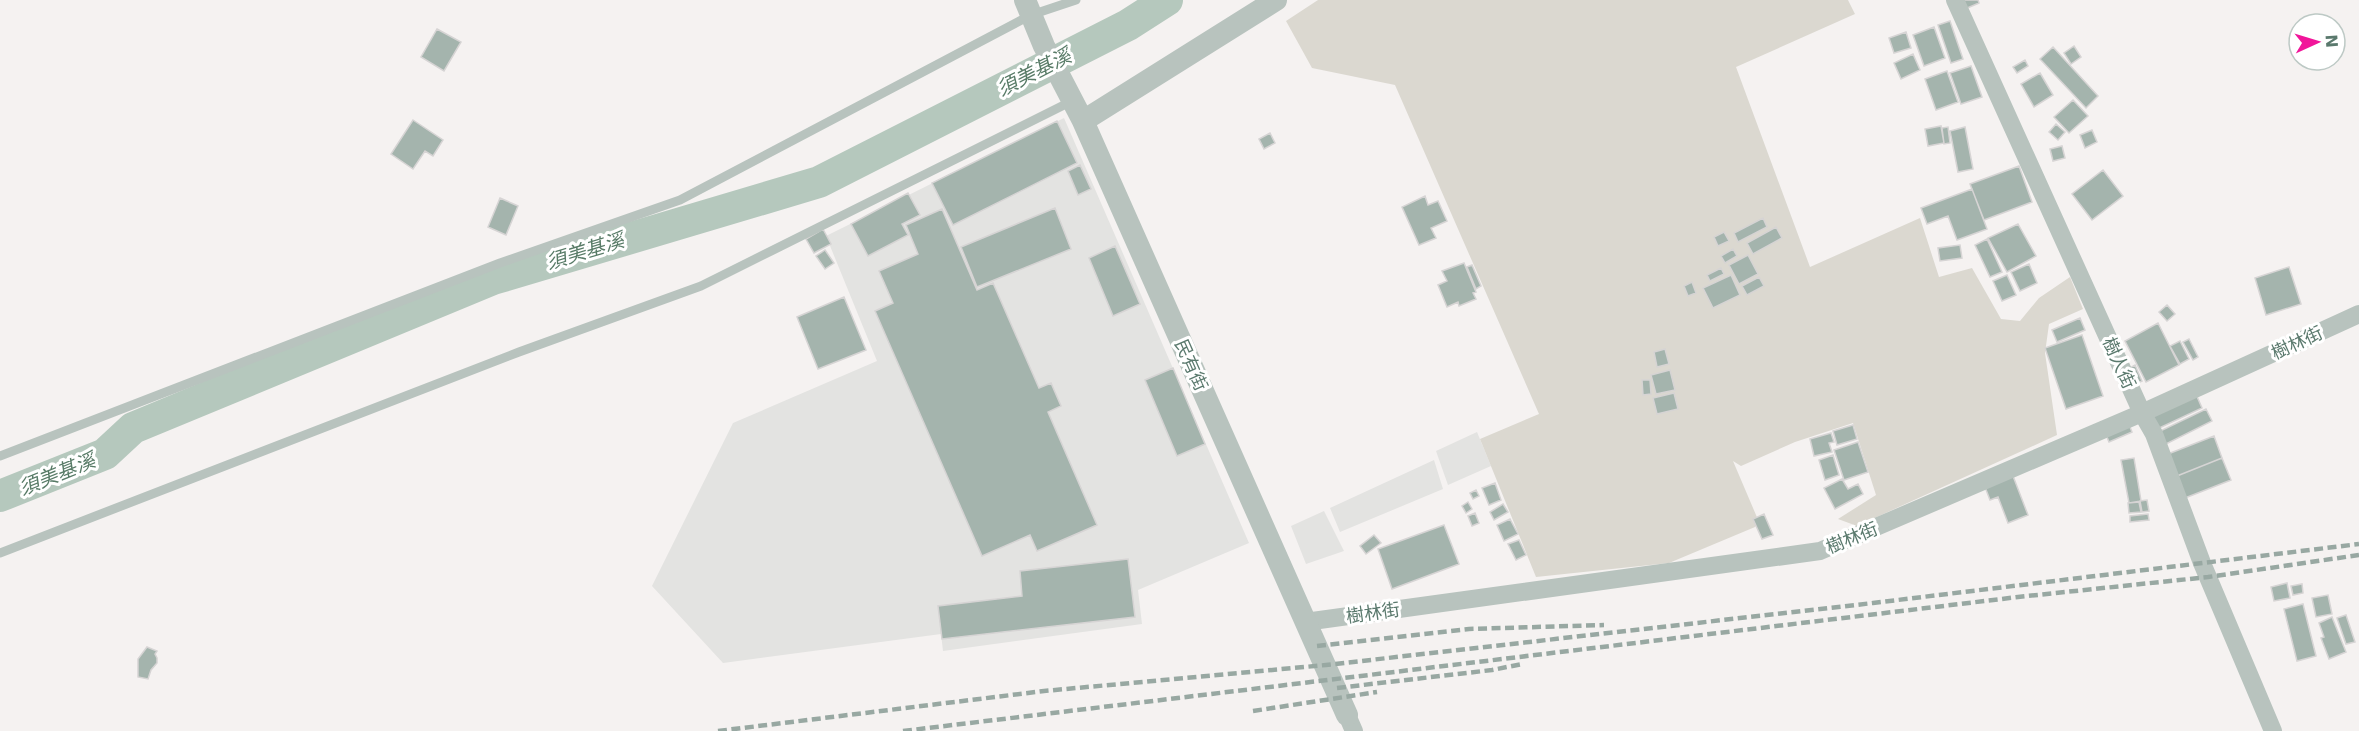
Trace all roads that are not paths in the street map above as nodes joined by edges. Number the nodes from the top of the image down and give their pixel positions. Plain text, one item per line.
1 (1076, 0) edge
2 (1276, 0) edge
3 (1955, 0) edge
4 (1028, 8) edge
5 (1078, 111) junction
6 (2359, 315) edge
7 (2142, 413) junction
8 (0, 456) edge
9 (0, 554) edge
10 (1305, 622) junction
11 (1350, 723) edge
12 (2273, 731) edge

1 - 4 lane
2 - 5 street
3 - 7 street, 樹人街
4 - 5 street, 民有街
4 - 8 lane
5 - 9 lane
5 - 10 street, 民有街
6 - 7 street, 樹林街
7 - 10 street, 樹林街
7 - 12 street, 樹人街
10 - 11 street, 民有街

